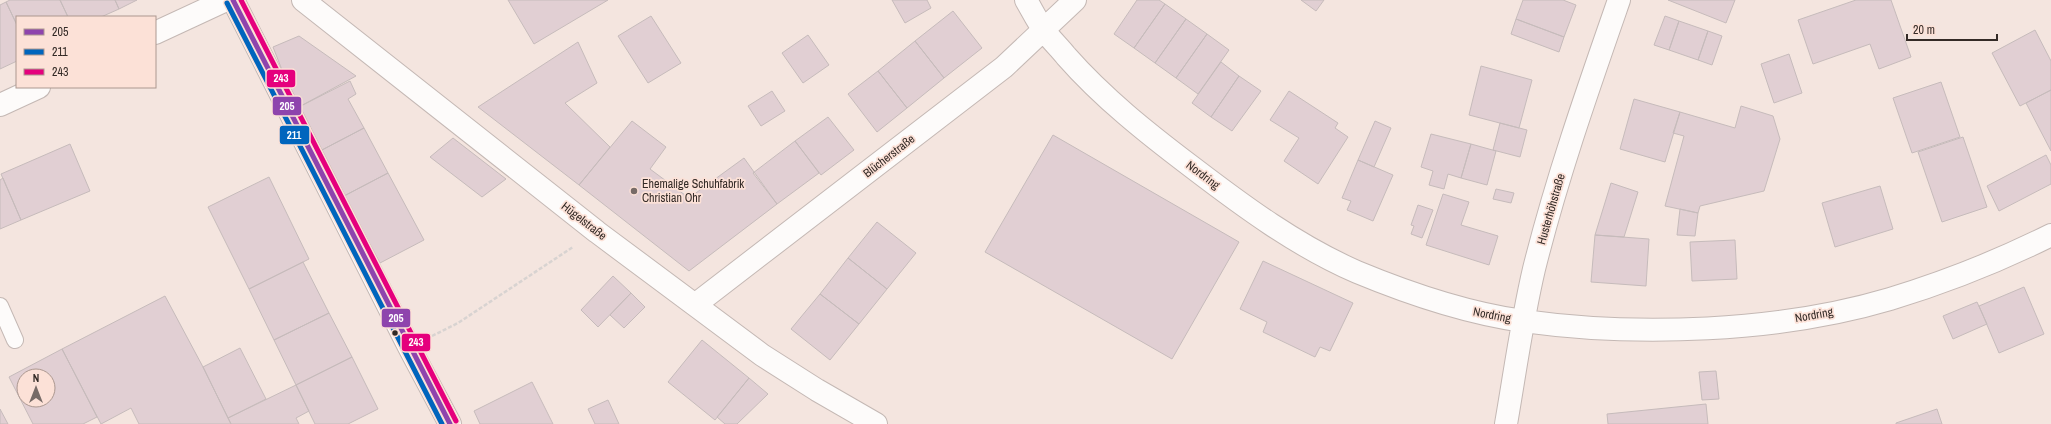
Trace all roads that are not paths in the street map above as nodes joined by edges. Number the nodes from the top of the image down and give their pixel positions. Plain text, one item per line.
1 (226, 0) edge
2 (233, 0) edge
3 (304, 0) edge
4 (1026, 0) edge
5 (1075, 0) edge
6 (1619, 0) edge
7 (1044, 30) junction
8 (156, 33) edge
9 (31, 91) edge
10 (0, 105) edge
11 (2051, 235) edge
12 (696, 304) junction
13 (0, 306) edge
14 (1523, 321) junction
15 (15, 340) dead end
16 (450, 424) edge
17 (876, 424) edge
18 (1506, 424) edge

1 - 8 street
2 - 16 street
3 - 12 street, Hügelstraße
4 - 7 street, Nordring
5 - 7 street, Blücherstraße
6 - 14 street, Husterhöhstraße
7 - 12 street, Blücherstraße
7 - 14 street, Nordring
9 - 10 street
11 - 14 street, Nordring
12 - 17 street, Hügelstraße
13 - 15 lane
14 - 18 street, Husterhöhstraße

